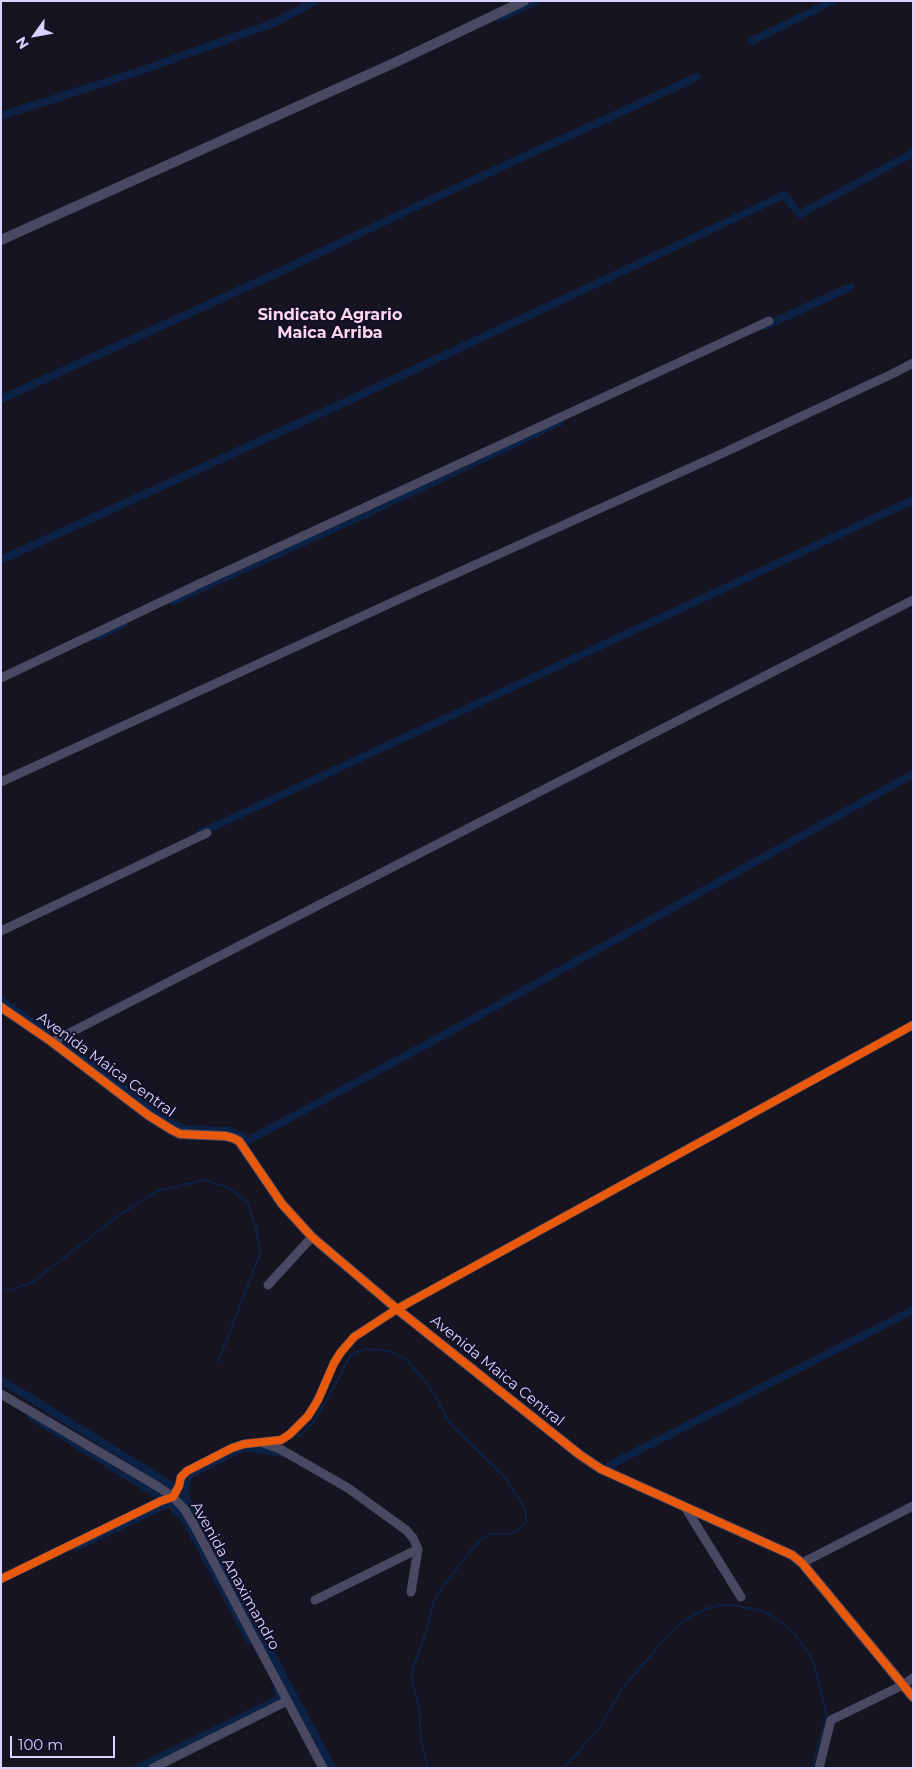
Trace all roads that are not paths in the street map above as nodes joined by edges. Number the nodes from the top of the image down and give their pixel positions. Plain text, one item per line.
1 (524, 1) edge
2 (1, 240) edge
3 (769, 321) dead end
4 (912, 365) edge
5 (913, 600) edge
6 (1, 678) edge
7 (1, 782) edge
8 (207, 833) dead end
9 (1, 931) edge
10 (1, 1007) edge
11 (913, 1025) edge
12 (52, 1042) junction
13 (312, 1237) junction
14 (268, 1285) dead end
15 (398, 1309) junction
16 (1, 1394) edge
17 (262, 1442) junction
18 (173, 1497) junction
19 (913, 1506) edge
20 (684, 1507) junction
21 (418, 1549) junction
22 (802, 1563) junction
23 (1, 1579) edge
24 (411, 1592) dead end
25 (741, 1597) dead end
26 (316, 1600) dead end
27 (913, 1678) edge
28 (903, 1685) junction
29 (913, 1697) edge
30 (287, 1701) junction
31 (153, 1768) edge
32 (323, 1768) edge
33 (819, 1768) edge

1 - 2 street
3 - 6 street
4 - 7 street
5 - 12 street
8 - 9 street
10 - 12 street, Avenida Maica Central
11 - 15 street
12 - 13 street, Avenida Maica Central
13 - 14 street
13 - 15 street, Avenida Maica Central
15 - 17 street
15 - 20 street, Avenida Maica Central
16 - 18 street, Avenida Anaximandro
17 - 18 street
17 - 21 street
18 - 23 street
18 - 30 street, Avenida Anaximandro
19 - 22 street
20 - 22 street, Avenida Maica Central
20 - 25 street
21 - 24 street
21 - 26 street
22 - 28 street, Avenida Maica Central
27 - 28 street
28 - 29 street, Avenida Maica Central
28 - 33 street
30 - 31 street
30 - 32 street, Avenida Anaximandro

